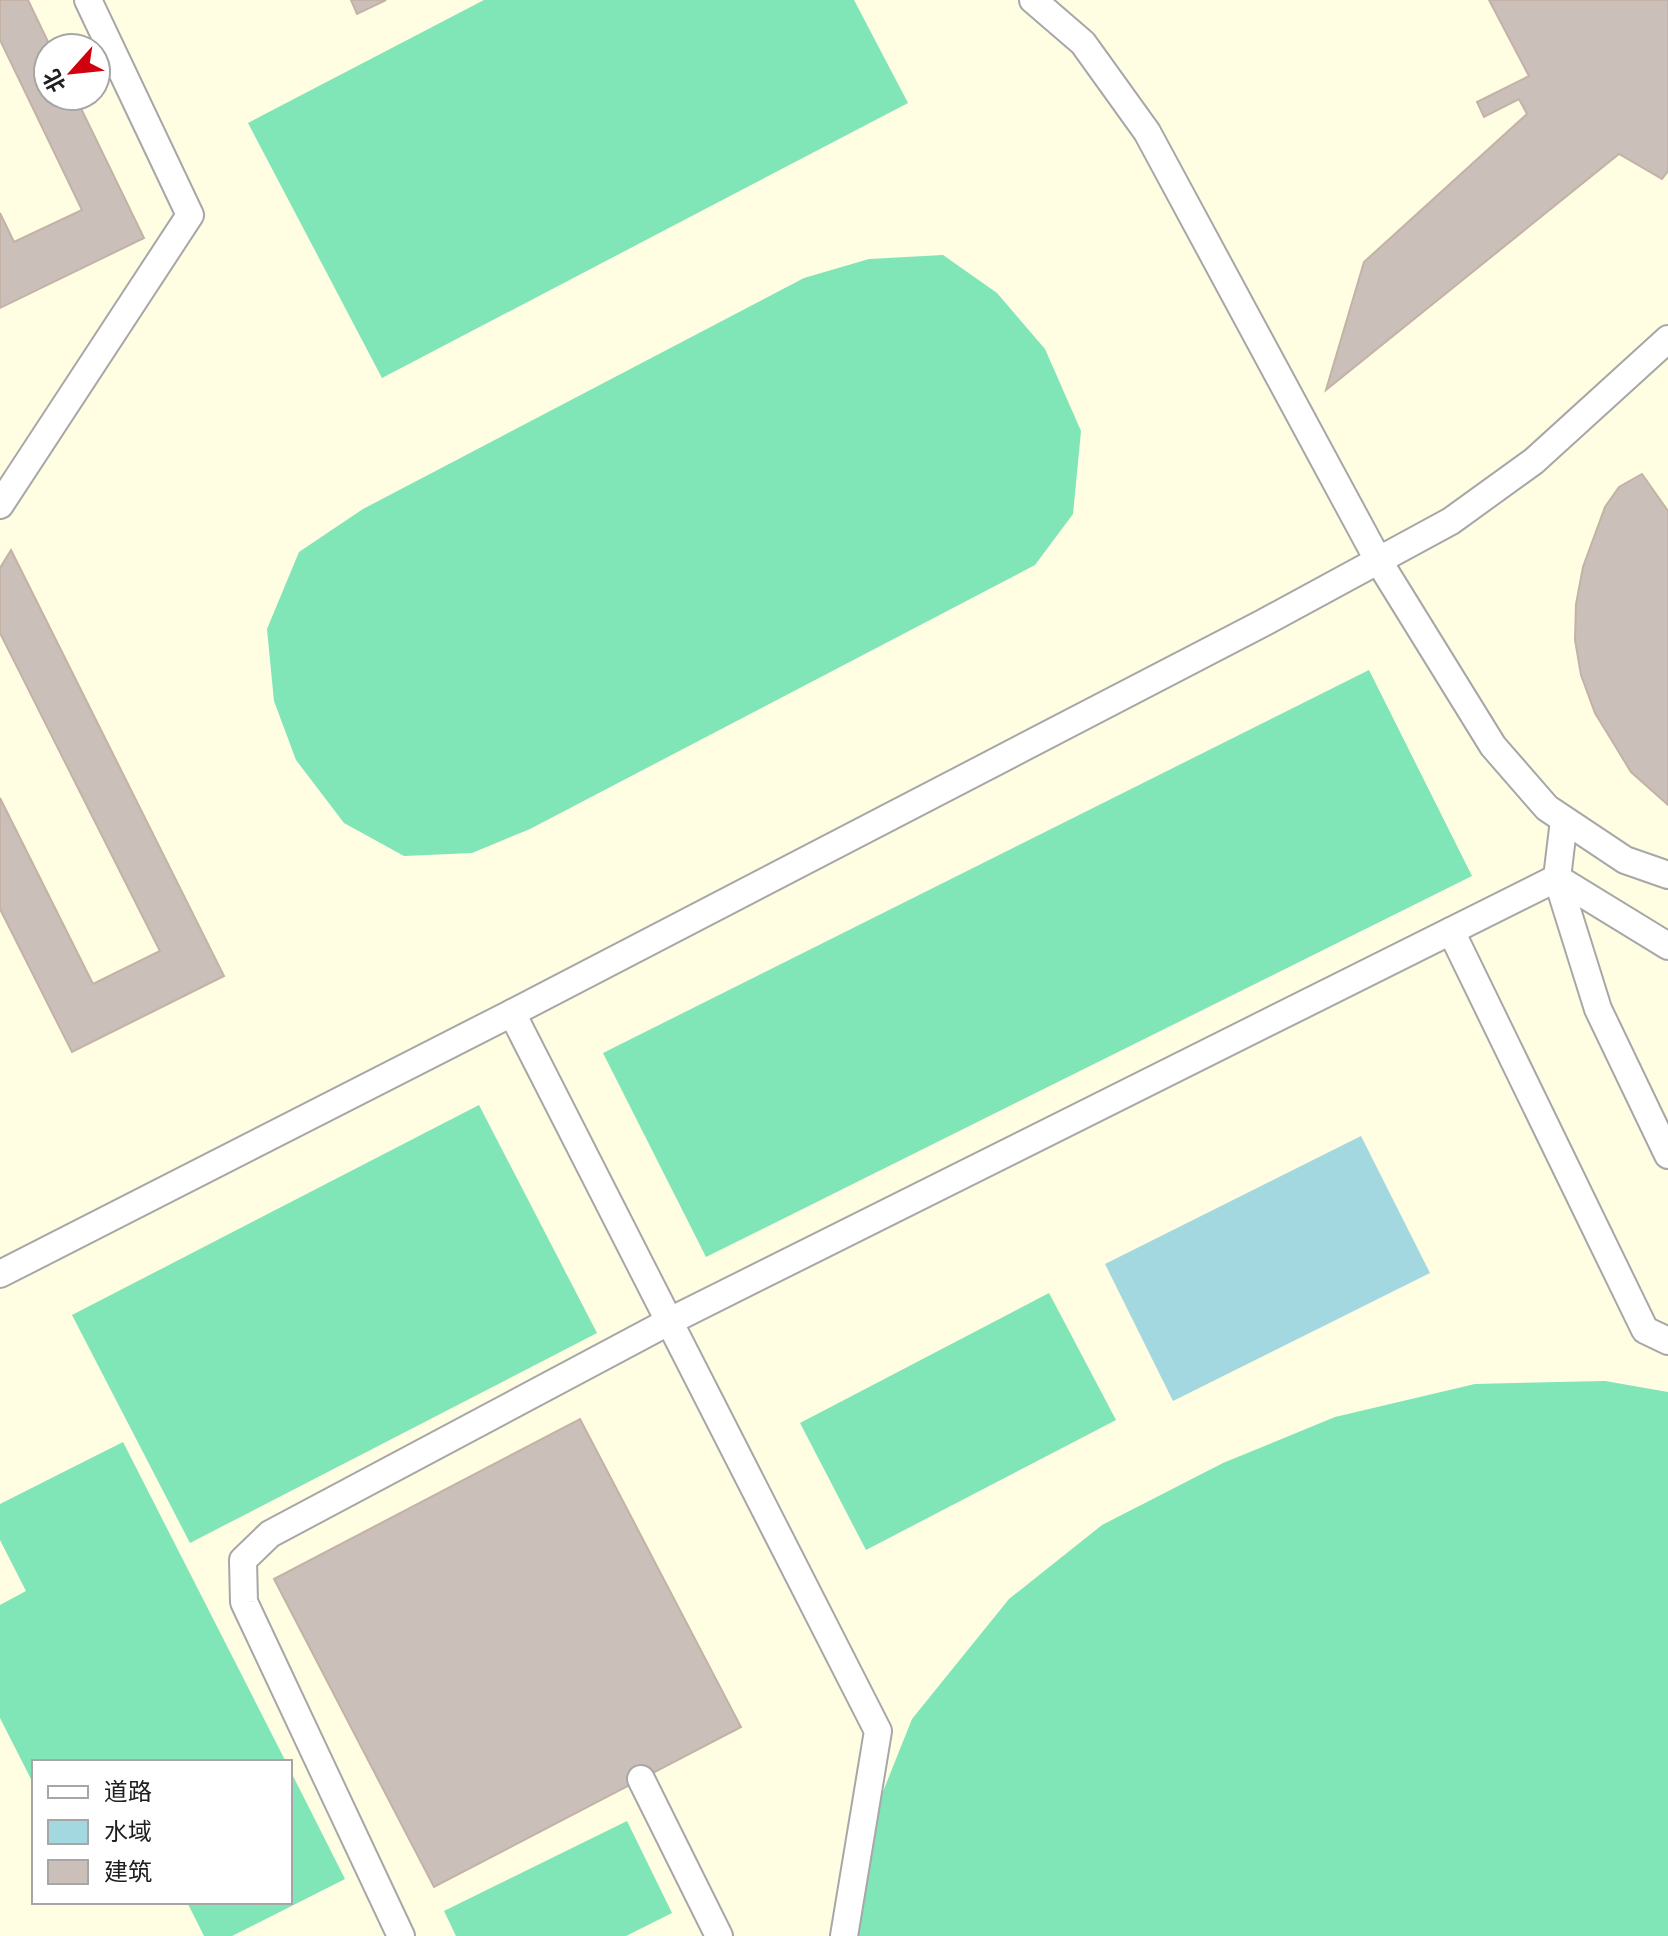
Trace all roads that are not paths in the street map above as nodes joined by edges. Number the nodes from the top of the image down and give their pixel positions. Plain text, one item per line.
1 (88, 0) edge
2 (1033, 0) edge
3 (1668, 339) edge
4 (0, 505) edge
5 (1378, 560) junction
6 (1564, 820) junction
7 (1668, 875) edge
8 (1557, 878) junction
9 (1451, 931) junction
10 (1668, 946) edge
11 (512, 1013) junction
12 (1668, 1155) edge
13 (0, 1274) edge
14 (670, 1321) junction
15 (1668, 1341) edge
16 (641, 1779) dead end
17 (401, 1936) edge
18 (719, 1936) edge
19 (844, 1936) edge

1 - 4 street
2 - 5 street
3 - 5 street
5 - 6 street
5 - 11 street
6 - 7 street
6 - 8 street
8 - 9 street
8 - 10 street
8 - 12 street
9 - 14 street
9 - 15 street
11 - 13 street
11 - 14 street
14 - 17 street
14 - 19 street
16 - 18 street

